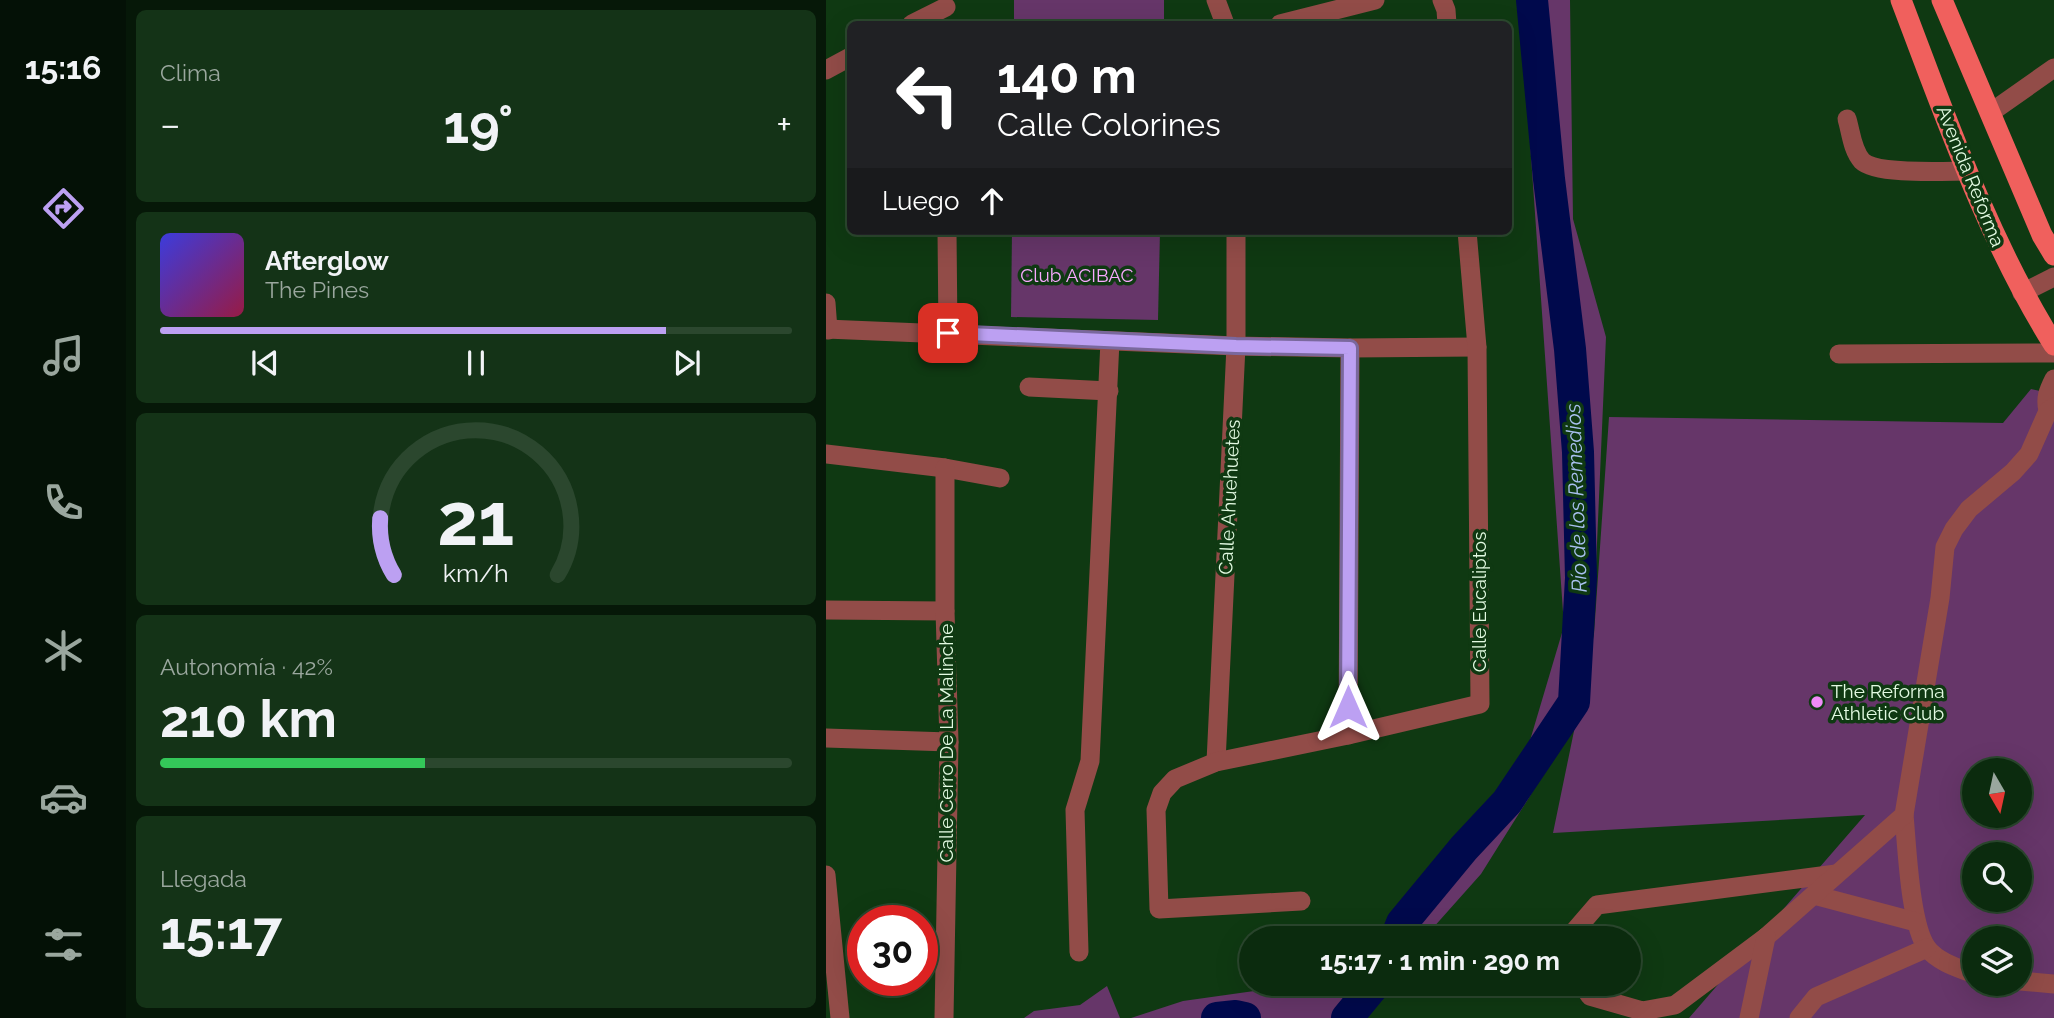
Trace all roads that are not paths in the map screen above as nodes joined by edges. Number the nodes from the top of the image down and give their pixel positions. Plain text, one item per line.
1 (1216, 0) edge
2 (1375, 0) edge
3 (1443, 0) edge
4 (1901, 0) edge
5 (1942, 0) edge
6 (946, 10) edge
7 (919, 21) edge
8 (1224, 21) edge
9 (1304, 21) edge
10 (1447, 21) edge
11 (847, 59) edge
12 (2054, 68) edge
13 (826, 70) edge
14 (1990, 113) junction
15 (1847, 119) dead end
16 (1966, 171) junction
17 (2048, 231) edge
18 (947, 235) edge
19 (1236, 235) edge
20 (1467, 235) edge
21 (2054, 255) edge
22 (2054, 277) edge
23 (2022, 293) junction
24 (826, 303) edge
25 (827, 329) edge
26 (948, 333) junction
27 (1110, 341) junction
28 (2054, 345) edge
29 (1236, 346) junction
30 (1477, 347) junction
31 (1350, 348) junction
32 (2054, 353) edge
33 (1839, 354) dead end
34 (2054, 379) edge
35 (1029, 387) dead end
36 (1109, 391) junction
37 (2051, 409) edge
38 (826, 454) edge
39 (945, 468) junction
40 (1000, 478) dead end
41 (826, 610) edge
42 (945, 611) junction
43 (1348, 734) junction
44 (826, 738) edge
45 (949, 742) junction
46 (1216, 762) junction
47 (1904, 815) junction
48 (1836, 874) junction
49 (826, 875) edge
50 (1814, 895) junction
51 (1301, 901) dead end
52 (1916, 922) junction
53 (1579, 926) edge
54 (1766, 937) junction
55 (1927, 948) junction
56 (1079, 952) dead end
57 (1962, 970) edge
58 (2032, 982) edge
59 (2054, 984) edge
60 (1590, 996) edge
61 (840, 1018) edge
62 (944, 1018) edge
63 (1749, 1018) edge
64 (1800, 1018) edge

1 - 8 street
2 - 9 street
3 - 10 street
4 - 16 main road, Avenida Reforma
5 - 14 main road
6 - 7 street
11 - 13 street
12 - 14 street
14 - 17 main road
15 - 16 street
16 - 23 main road, Avenida Reforma
17 - 21 main road
18 - 26 street
19 - 29 street, Calle Ahuehuetes
20 - 30 street, Calle Eucaliptos
22 - 23 street
23 - 28 main road, Avenida Reforma
24 - 25 street
25 - 26 street
26 - 27 street
27 - 29 street
27 - 36 street
29 - 31 street
29 - 46 street, Calle Ahuehuetes
30 - 31 street
30 - 43 street, Calle Eucaliptos
31 - 43 street
32 - 33 street
34 - 37 street
35 - 36 street
36 - 56 street
37 - 47 street
38 - 39 street
39 - 40 street
39 - 42 street, Calle Cerro De La Malinche
41 - 42 street
42 - 45 street, Calle Cerro De La Malinche
43 - 46 street, Calle Eucaliptos
44 - 45 street
45 - 62 street, Calle Cerro De La Malinche
46 - 51 street, Calle Eucaliptos
47 - 48 street
47 - 52 street
48 - 50 street
48 - 53 street
49 - 61 street
50 - 52 street
50 - 54 street
52 - 55 street
54 - 60 street
54 - 63 street
55 - 57 street
55 - 64 street
58 - 59 street

